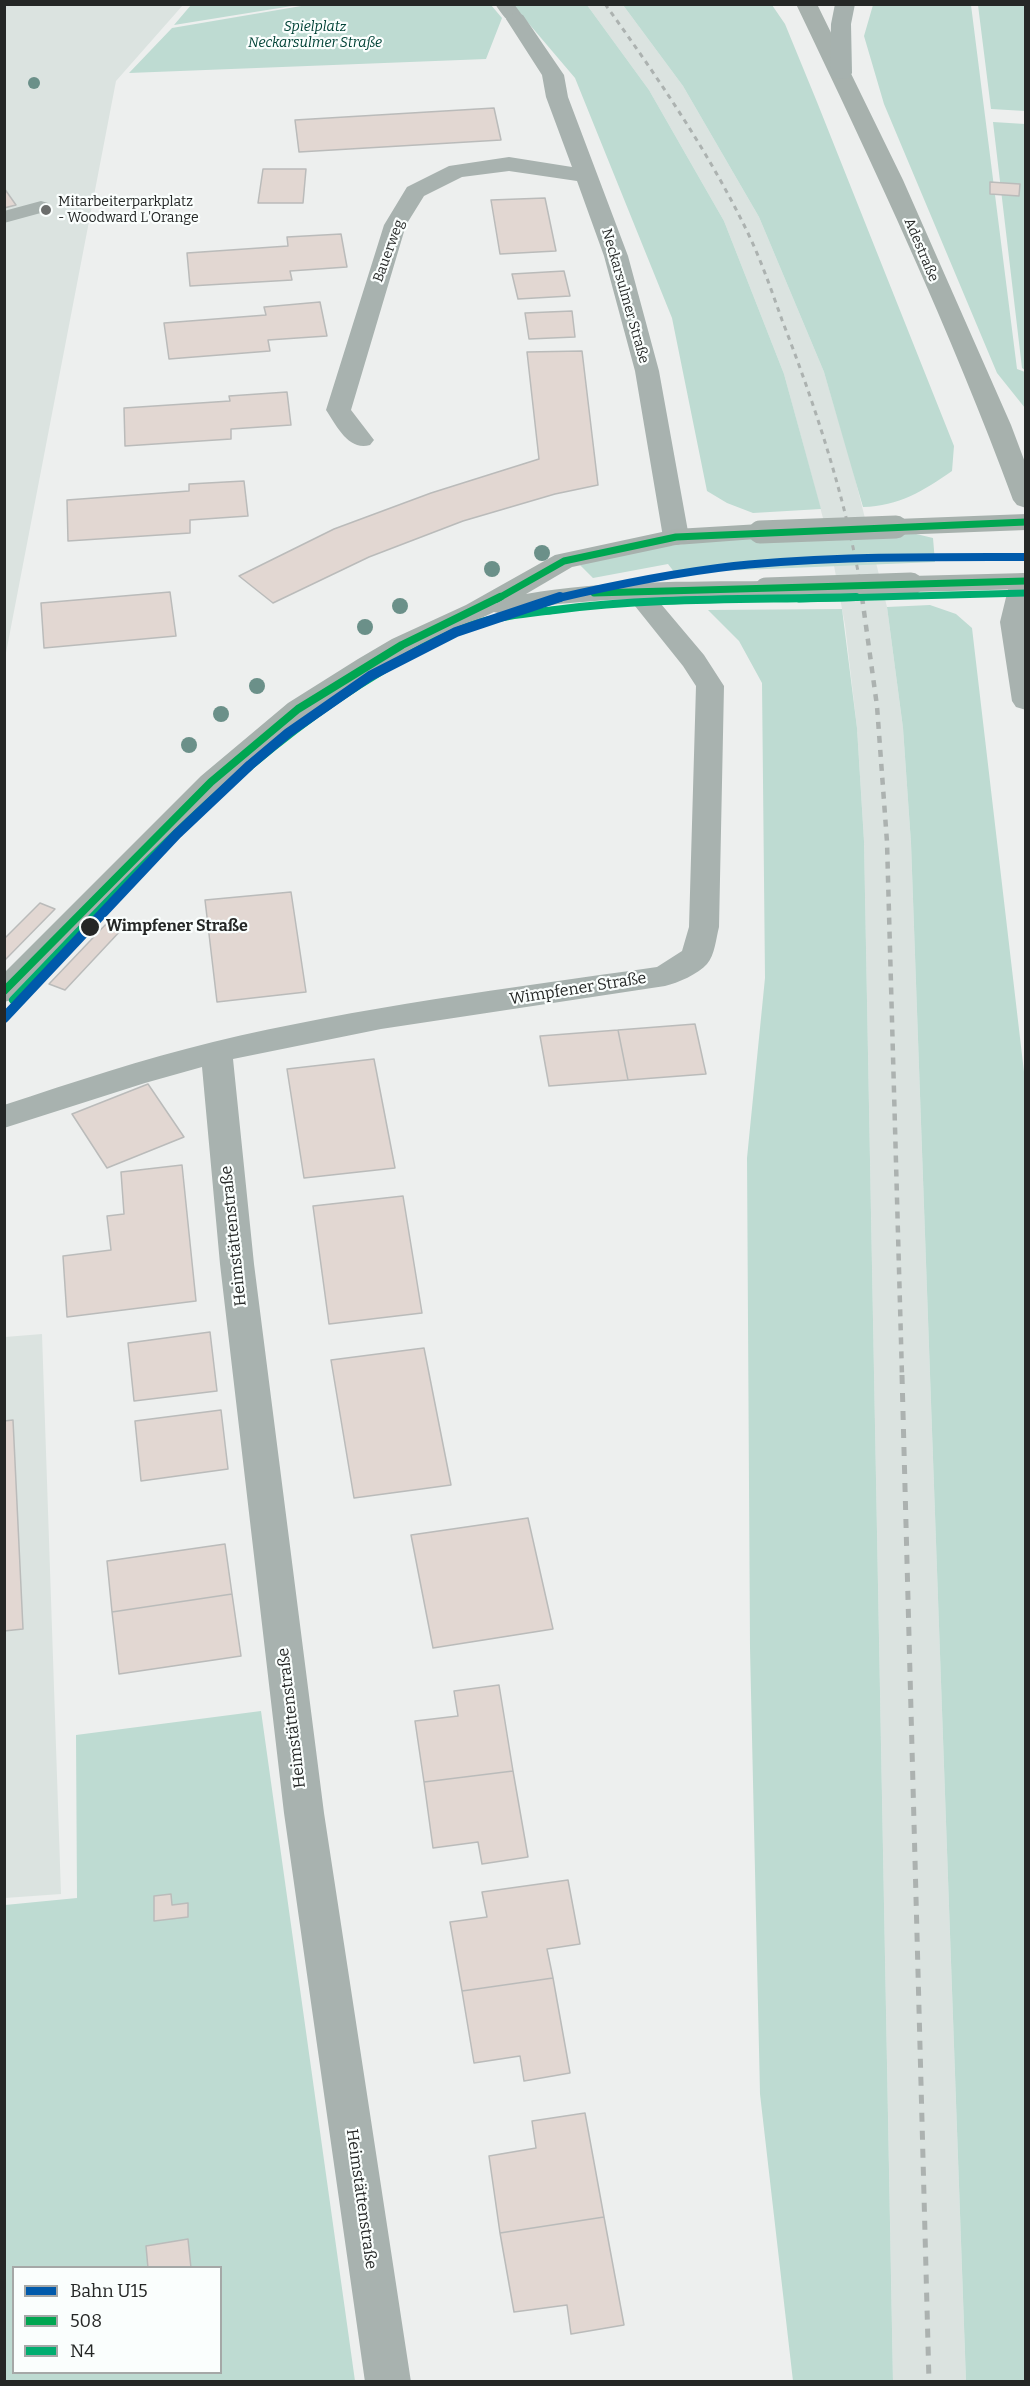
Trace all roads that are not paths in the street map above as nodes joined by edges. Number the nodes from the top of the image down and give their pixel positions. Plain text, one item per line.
1 (806, 4) edge
2 (845, 4) edge
3 (510, 12) edge
4 (842, 73) junction
5 (585, 176) junction
6 (41, 207) dead end
7 (4, 217) edge
8 (998, 425) junction
9 (361, 440) dead end
10 (1026, 443) edge
11 (1026, 500) edge
12 (1026, 522) edge
13 (676, 537) junction
14 (1025, 574) edge
15 (636, 591) junction
16 (476, 611) junction
17 (1026, 701) edge
18 (4, 992) edge
19 (216, 1052) junction
20 (4, 1117) edge
21 (388, 2382) edge

1 - 4 main road, Adestraße
2 - 4 highway
3 - 5 street, Neckarsulmer Straße
4 - 8 main road, Adestraße
5 - 9 street, Bauerweg
5 - 13 street, Neckarsulmer Straße
6 - 7 lane
8 - 10 main road
8 - 11 main road, Adestraße
12 - 13 main road, bridge
13 - 16 main road
14 - 15 main road, bridge
14 - 17 street
15 - 16 main road
15 - 19 street, Wimpfener Straße
16 - 18 main road
19 - 20 street, Wimpfener Straße
19 - 21 street, Heimstättenstraße

